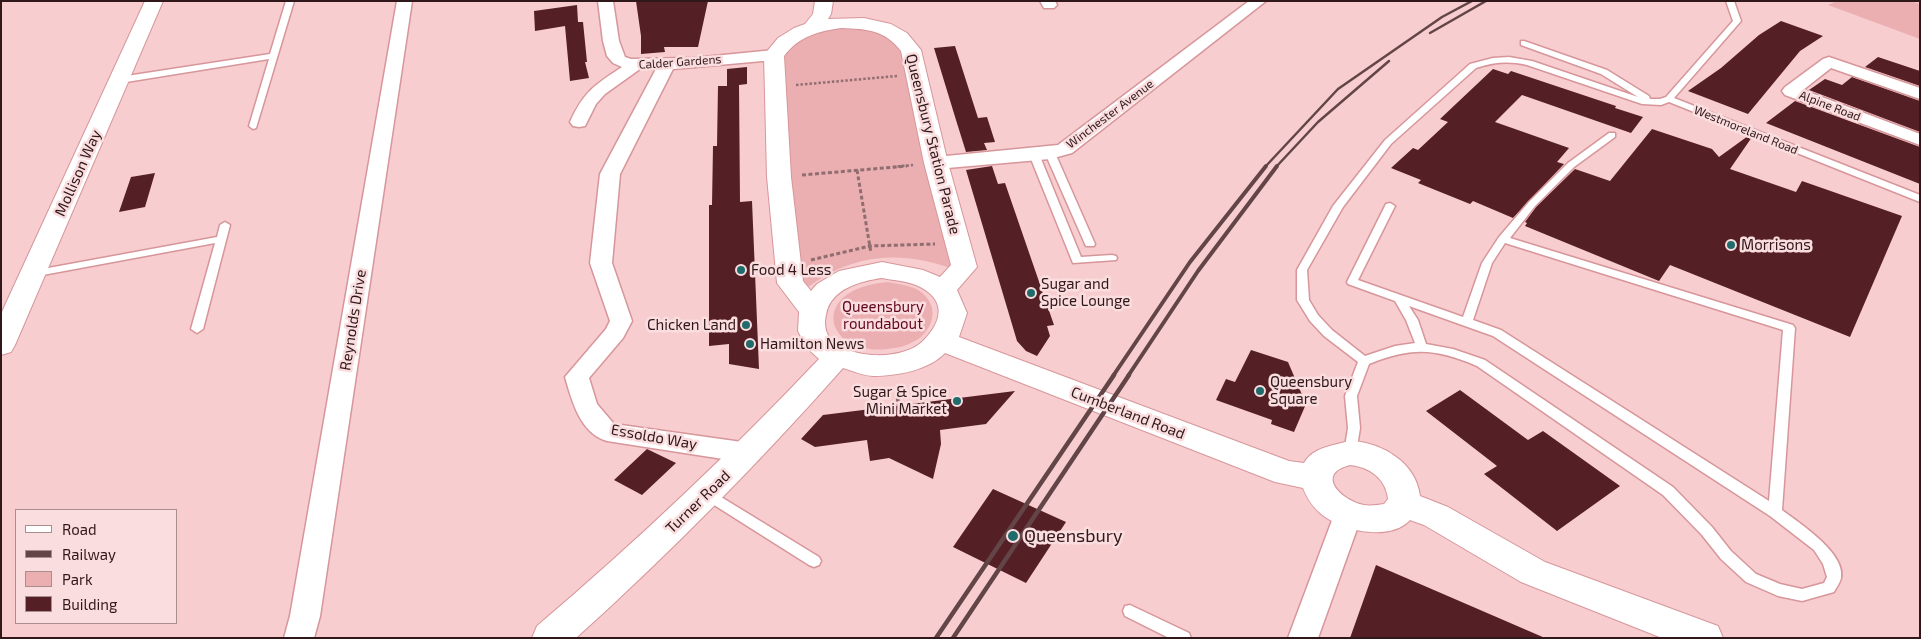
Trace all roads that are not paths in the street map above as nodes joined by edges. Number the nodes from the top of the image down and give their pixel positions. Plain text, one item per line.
1 (154, 1) edge
2 (290, 1) edge
3 (405, 1) edge
4 (605, 1) edge
5 (824, 1) edge
6 (834, 1) edge
7 (1259, 1) edge
8 (1730, 1) edge
9 (853, 23) junction
10 (812, 28) junction
11 (1524, 44) dead end
12 (774, 55) junction
13 (273, 56) junction
14 (667, 64) junction
15 (635, 65) junction
16 (120, 80) junction
17 (1920, 94) edge
18 (1669, 100) junction
19 (1651, 102) junction
20 (579, 122) dead end
21 (253, 126) dead end
22 (1612, 135) dead end
23 (1920, 140) edge
24 (1042, 153) junction
25 (936, 163) junction
26 (1920, 199) edge
27 (1390, 206) dead end
28 (225, 225) dead end
29 (221, 239) junction
30 (1503, 239) junction
31 (1090, 244) dead end
32 (1112, 258) dead end
33 (32, 274) junction
34 (943, 290) junction
35 (1400, 300) junction
36 (812, 310) junction
37 (1466, 323) junction
38 (197, 329) dead end
39 (943, 341) junction
40 (1, 345) edge
41 (1422, 347) junction
42 (837, 357) junction
43 (1364, 361) junction
44 (749, 453) junction
45 (1350, 453) junction
46 (1316, 477) junction
47 (708, 494) junction
48 (1403, 503) junction
49 (1775, 512) junction
50 (1348, 515) junction
51 (814, 561) dead end
52 (1130, 611) dead end
53 (299, 638) edge
54 (550, 638) edge
55 (1184, 638) edge
56 (1303, 638) edge
57 (1705, 638) edge

1 - 16 street, Mollison Way
2 - 13 lane
3 - 53 street, Reynolds Drive
4 - 15 street, Calder Gardens
5 - 10 street
6 - 9 street
7 - 24 street, Winchester Avenue
8 - 18 lane
9 - 10 street, Queensbury Station Parade
9 - 25 street, Queensbury Station Parade
10 - 12 street, Queensbury Station Parade
11 - 19 lane
12 - 14 street, Calder Gardens
12 - 36 street
13 - 16 lane
13 - 21 lane
14 - 15 street, Calder Gardens
14 - 44 street, Essoldo Way
15 - 20 street
16 - 33 street, Mollison Way
17 - 23 street, Alpine Road
18 - 19 lane
18 - 26 lane, Westmoreland Road
19 - 43 lane
22 - 30 lane
24 - 25 street, Winchester Avenue
24 - 31 lane
24 - 32 lane
25 - 34 street, Queensbury Station Parade
27 - 35 lane
28 - 29 lane
29 - 33 lane
29 - 38 lane
30 - 37 lane
30 - 49 lane
33 - 40 street, Mollison Way
34 - 36 street
34 - 39 street
35 - 37 lane
35 - 41 lane
36 - 42 street
37 - 49 lane
39 - 42 street
39 - 46 street, Cumberland Road
41 - 43 lane
41 - 49 lane
42 - 44 street, Turner Road
43 - 45 lane
44 - 47 street, Turner Road
45 - 46 street
45 - 48 street
46 - 50 street
47 - 51 lane
47 - 54 street, Turner Road
48 - 50 street
48 - 57 street
50 - 56 street
52 - 55 lane

